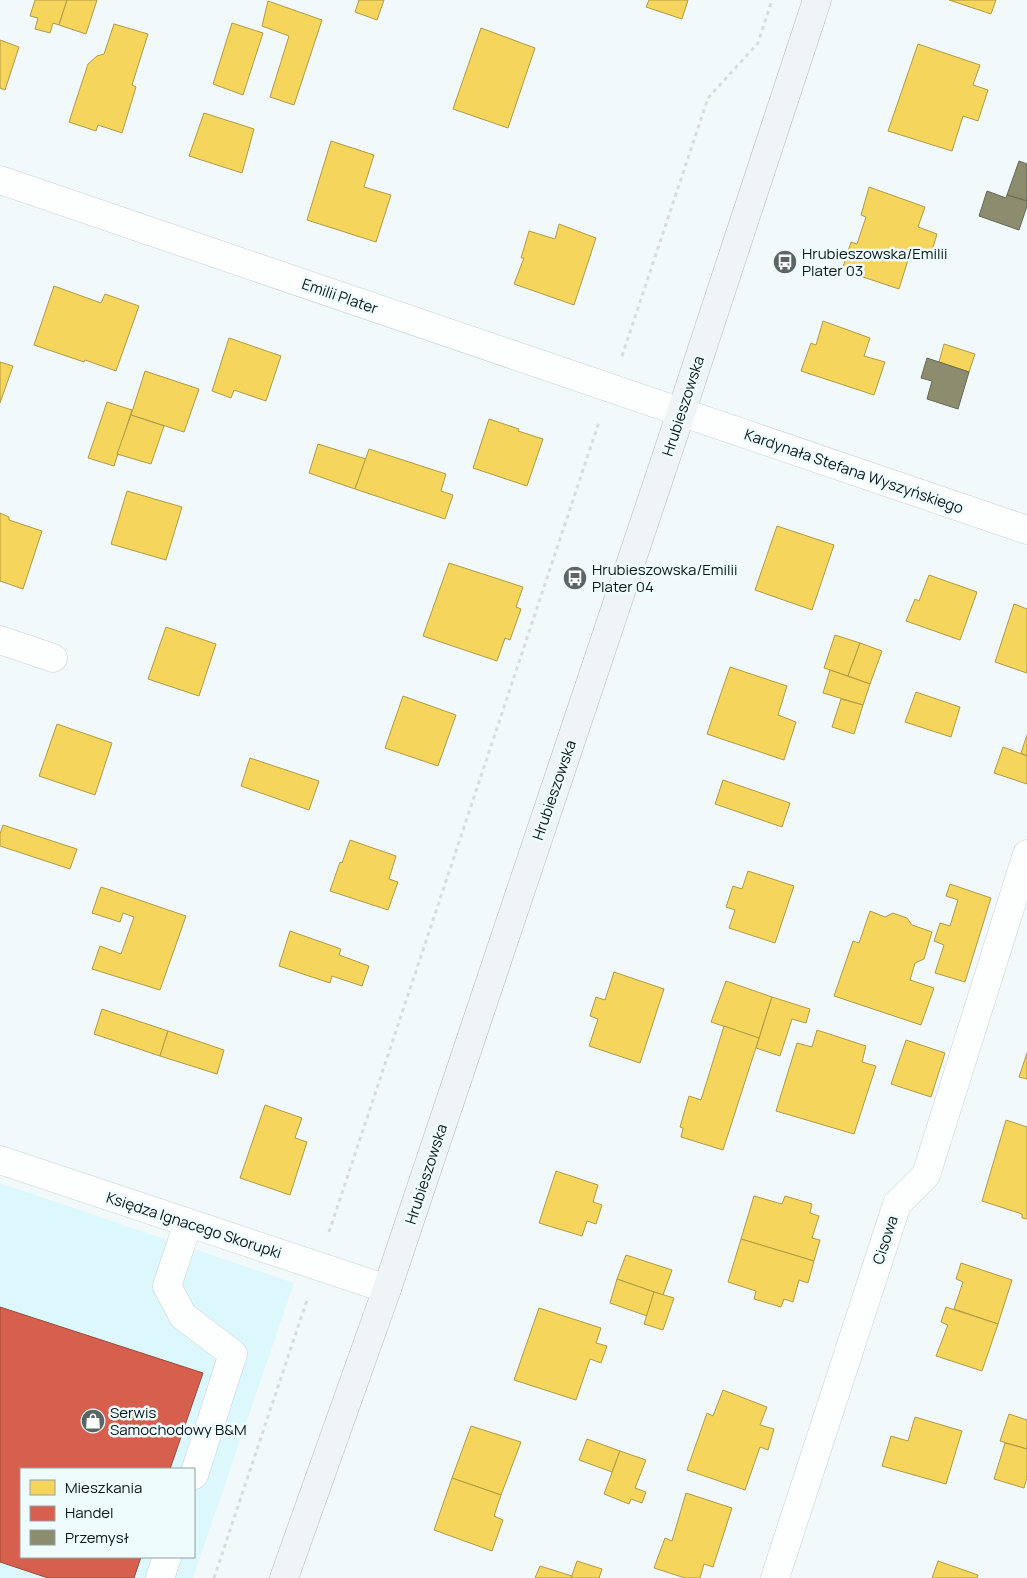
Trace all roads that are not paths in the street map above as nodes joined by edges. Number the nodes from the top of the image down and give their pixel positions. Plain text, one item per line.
1 (817, 0) edge
2 (0, 180) edge
3 (681, 413) junction
4 (1027, 530) edge
5 (0, 640) edge
6 (53, 658) dead end
7 (1027, 854) edge
8 (0, 1160) edge
9 (188, 1223) junction
10 (387, 1289) junction
11 (195, 1472) edge
12 (167, 1558) edge
13 (160, 1578) edge
14 (284, 1578) edge
15 (775, 1578) edge

1 - 3 main road, Hrubieszowska
2 - 3 street, Emilii Plater
3 - 4 street, Kardynała Stefana Wyszyńskiego
3 - 10 main road, Hrubieszowska
5 - 6 street
7 - 15 street, Cisowa
8 - 9 street, Księdza Ignacego Skorupki
9 - 10 street, Księdza Ignacego Skorupki
9 - 11 street
10 - 14 main road, Hrubieszowska
12 - 13 street

